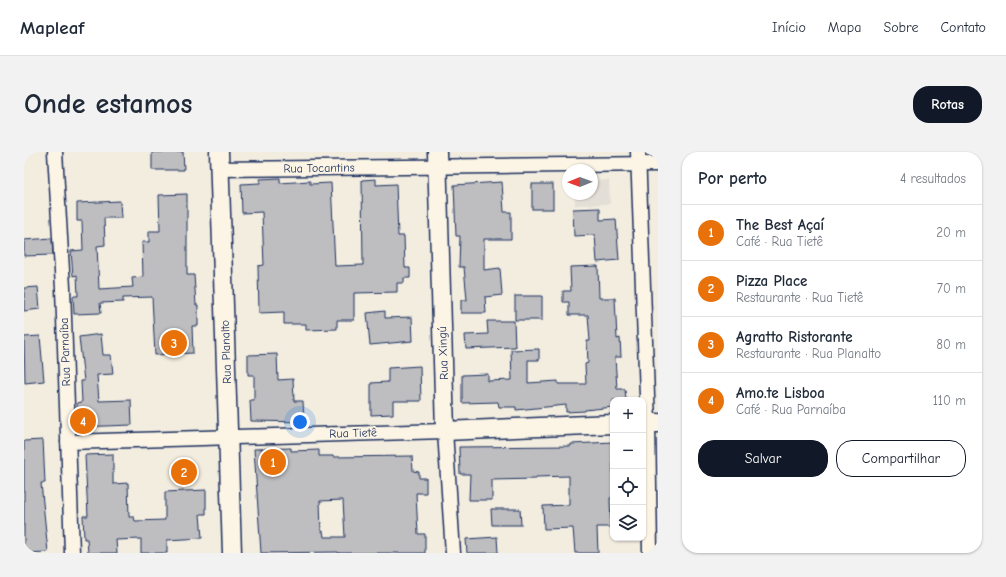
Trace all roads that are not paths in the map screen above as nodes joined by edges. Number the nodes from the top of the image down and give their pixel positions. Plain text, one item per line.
1 (56, 152) edge
2 (638, 158) edge
3 (437, 159) edge
4 (219, 161) edge
5 (658, 164) edge
6 (650, 423) edge
7 (610, 424) edge
8 (445, 431) junction
9 (229, 437) junction
10 (68, 442) junction
11 (72, 553) edge
12 (232, 553) edge
13 (453, 553) edge
14 (650, 553) edge

1 - 10 street, Rua Parnaíba
2 - 3 street, Rua Tocantins
2 - 5 street, Rua Tocantins
2 - 6 street
3 - 4 street, Rua Tocantins
3 - 8 main road, Rua Xingú
4 - 9 main road, Rua Planalto
6 - 14 street
7 - 8 main road, Rua Tietê
8 - 9 street, Rua Tietê
8 - 13 street, Rua Xingú
9 - 10 street, Rua Tietê
9 - 12 main road, Rua Planalto
10 - 11 street, Rua Parnaíba

